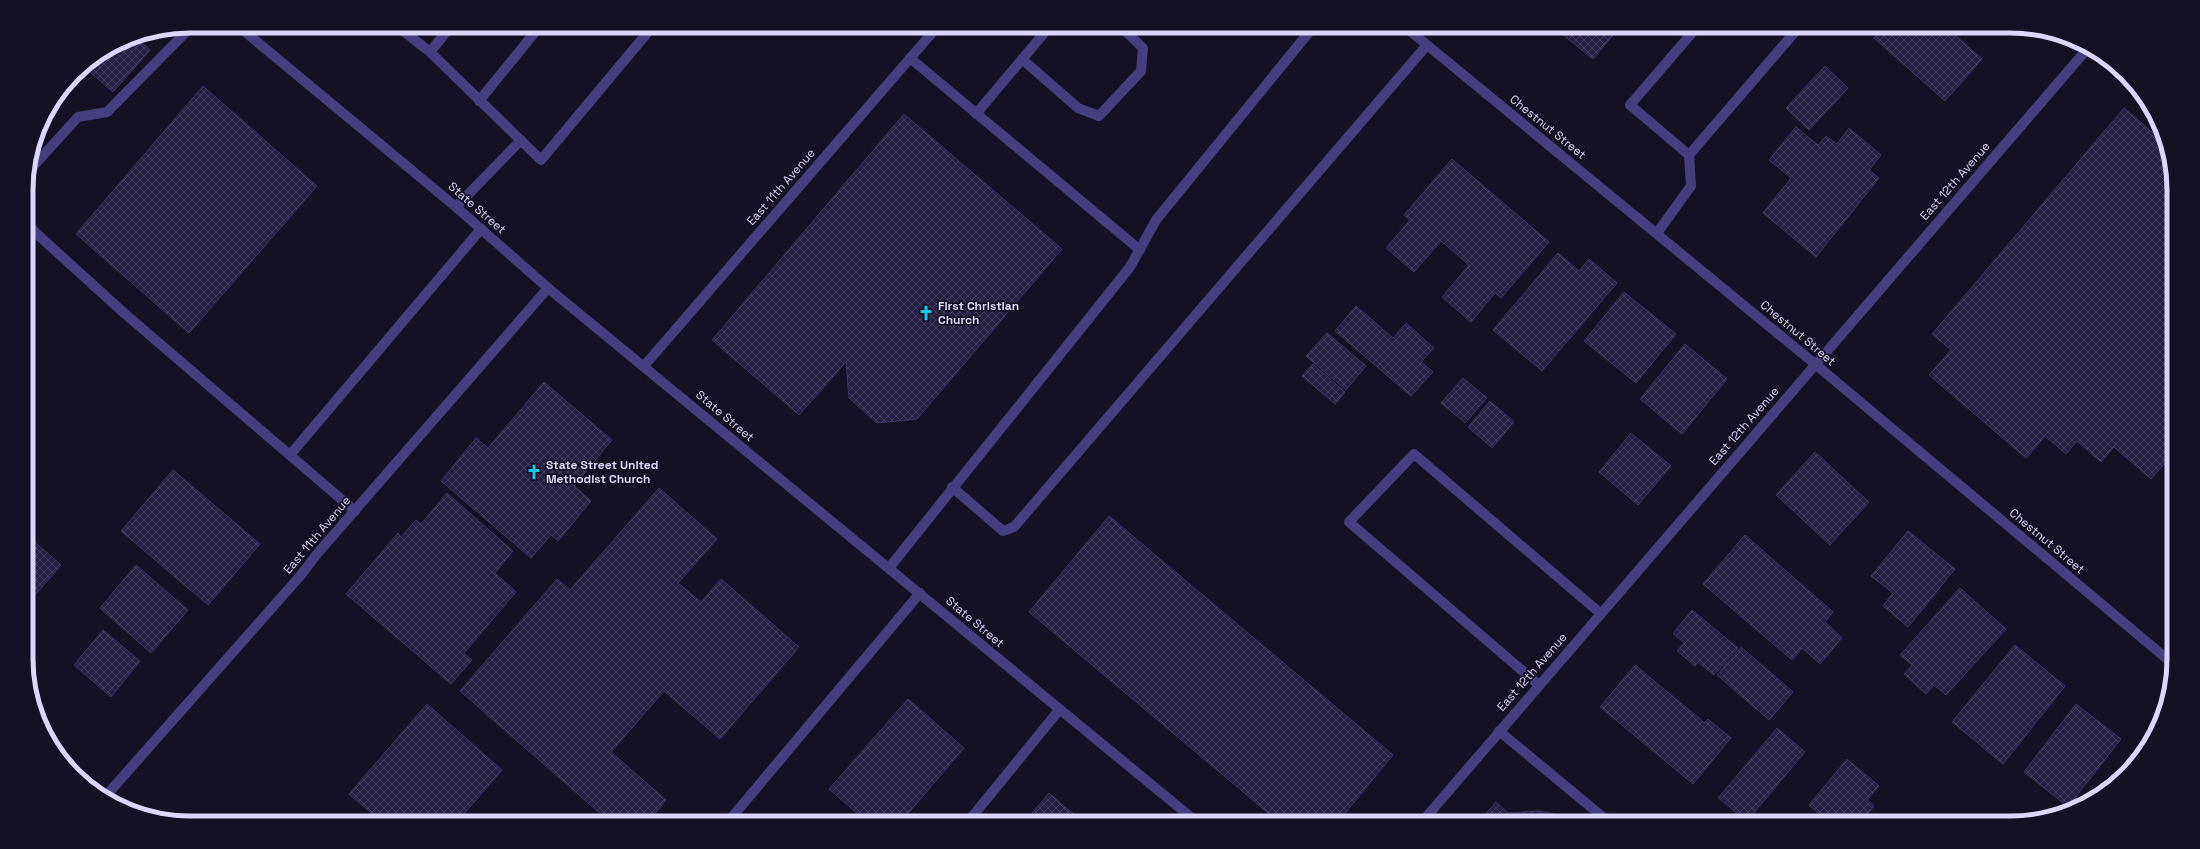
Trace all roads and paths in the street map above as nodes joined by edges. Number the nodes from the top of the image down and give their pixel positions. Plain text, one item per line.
1 (185, 33) edge
2 (246, 33) edge
3 (406, 33) edge
4 (445, 33) edge
5 (534, 33) edge
6 (647, 33) edge
7 (932, 33) edge
8 (1044, 33) edge
9 (1127, 33) edge
10 (1308, 33) edge
11 (1412, 33) edge
12 (1692, 33) edge
13 (1794, 33) edge
14 (1427, 45) junction
15 (430, 52) junction
16 (2085, 52) edge
17 (910, 58) junction
18 (1022, 59) junction
19 (479, 101) junction
20 (976, 114) junction
21 (521, 140) junction
22 (1689, 155) junction
23 (35, 164) edge
24 (456, 207) junction
25 (481, 229) junction
26 (33, 230) edge
27 (1657, 233) junction
28 (1140, 250) junction
29 (548, 288) junction
30 (1815, 364) junction
31 (644, 366) junction
32 (290, 455) junction
33 (952, 487) junction
34 (355, 511) junction
35 (889, 568) junction
36 (920, 593) junction
37 (1600, 613) junction
38 (2167, 659) edge
39 (1539, 685) junction
40 (1060, 709) junction
41 (1499, 731) junction
42 (108, 793) edge
43 (733, 816) edge
44 (973, 816) edge
45 (1190, 816) edge
46 (1427, 816) edge
47 (1602, 816) edge

1 - 23 street
2 - 24 street, State Street
3 - 15 street
4 - 15 street
5 - 19 street
6 - 21 street
7 - 17 street, East 11th Avenue
8 - 18 street
9 - 18 street
10 - 28 street
11 - 14 street, Chestnut Street
12 - 22 street
13 - 22 street
14 - 27 street, Chestnut Street
14 - 33 street
15 - 19 street
16 - 30 street, East 12th Avenue
17 - 20 street
17 - 31 street, East 11th Avenue
18 - 20 street
19 - 21 street
20 - 28 street
21 - 24 street
22 - 27 street
24 - 25 street, State Street
25 - 29 street, State Street
25 - 32 street
26 - 32 street
27 - 30 street, Chestnut Street
28 - 33 street
29 - 31 street, State Street
29 - 34 street, East 11th Avenue
30 - 37 street, East 12th Avenue
30 - 38 street, Chestnut Street
31 - 35 street, State Street
32 - 34 street
33 - 35 street
34 - 42 street, East 11th Avenue
35 - 36 street, State Street
36 - 40 street, State Street
36 - 43 street
37 - 39 street, East 12th Avenue
37 - 39 street
39 - 41 street, East 12th Avenue
40 - 44 street
40 - 45 street, State Street
41 - 46 street, East 12th Avenue
41 - 47 street

